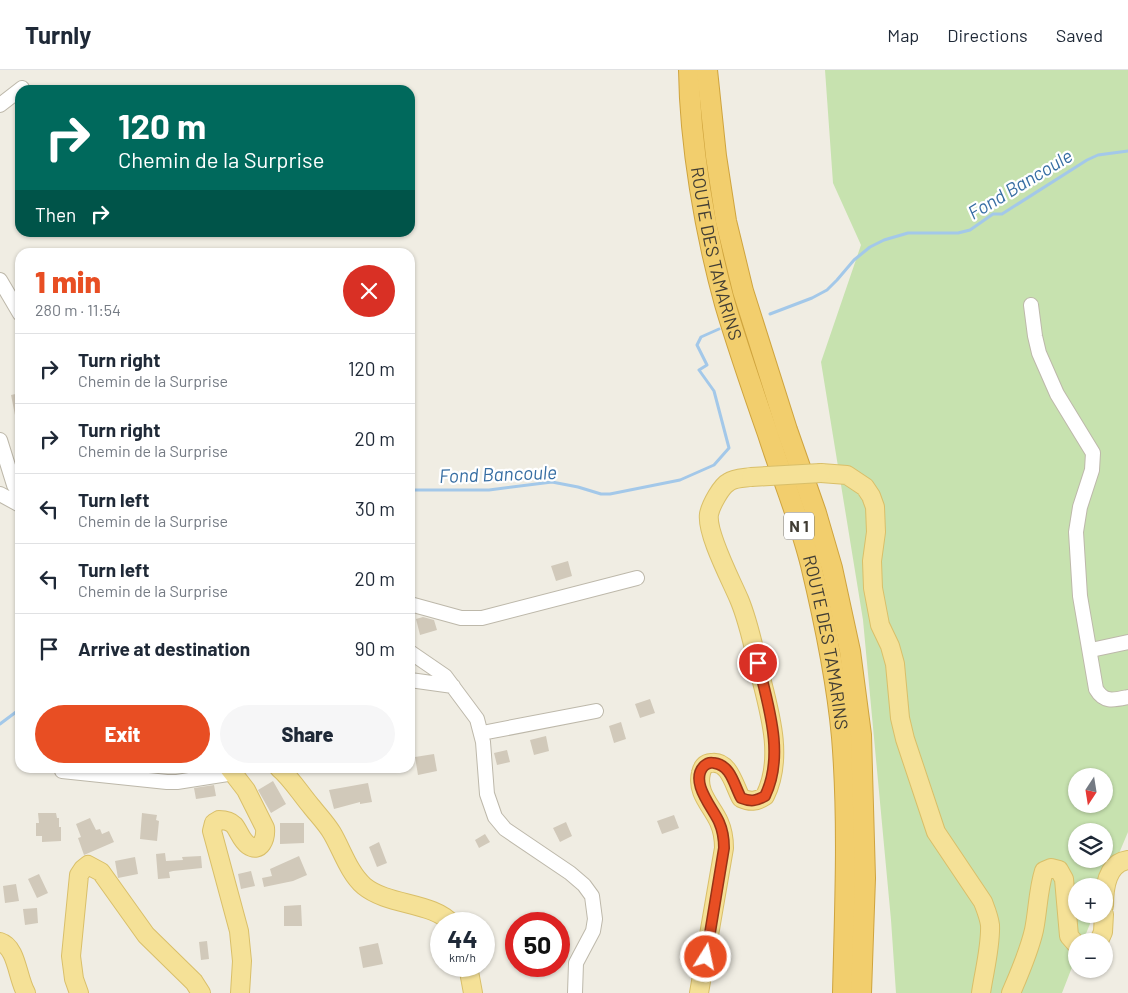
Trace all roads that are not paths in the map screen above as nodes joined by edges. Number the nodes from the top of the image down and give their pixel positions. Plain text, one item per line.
1 (689, 70) edge
2 (707, 70) edge
3 (15, 93) edge
4 (0, 105) edge
5 (0, 280) edge
6 (1031, 305) dead end
7 (15, 306) edge
8 (0, 440) edge
9 (15, 484) edge
10 (0, 494) edge
11 (15, 502) edge
12 (636, 578) dead end
13 (415, 605) edge
14 (1128, 642) edge
15 (1091, 650) junction
16 (415, 655) edge
17 (415, 681) edge
18 (453, 686) junction
19 (1128, 697) edge
20 (596, 711) dead end
21 (482, 733) junction
22 (81, 773) edge
23 (215, 773) edge
24 (233, 773) edge
25 (283, 773) edge
26 (1128, 860) edge
27 (1108, 878) edge
28 (433, 912) edge
29 (1069, 933) edge
30 (0, 942) edge
31 (470, 977) edge
32 (26, 993) edge
33 (79, 993) edge
34 (201, 993) edge
35 (240, 993) edge
36 (473, 993) edge
37 (576, 993) edge
38 (699, 993) edge
39 (843, 993) edge
40 (861, 993) edge
41 (981, 993) edge
42 (1012, 993) edge

1 - 39 highway, ROUTE DES TAMARINS / N 1
2 - 40 highway, ROUTE DES TAMARINS / N 1
3 - 4 street
5 - 7 street
6 - 15 street
8 - 9 street
10 - 11 street
12 - 13 street
14 - 15 street
15 - 19 street
16 - 18 street
17 - 18 street
18 - 21 street
20 - 21 street
21 - 37 street
22 - 23 street
24 - 35 main road
25 - 28 main road
26 - 27 main road
29 - 42 main road
30 - 32 main road
31 - 36 main road
33 - 34 main road
38 - 41 main road, bridge

